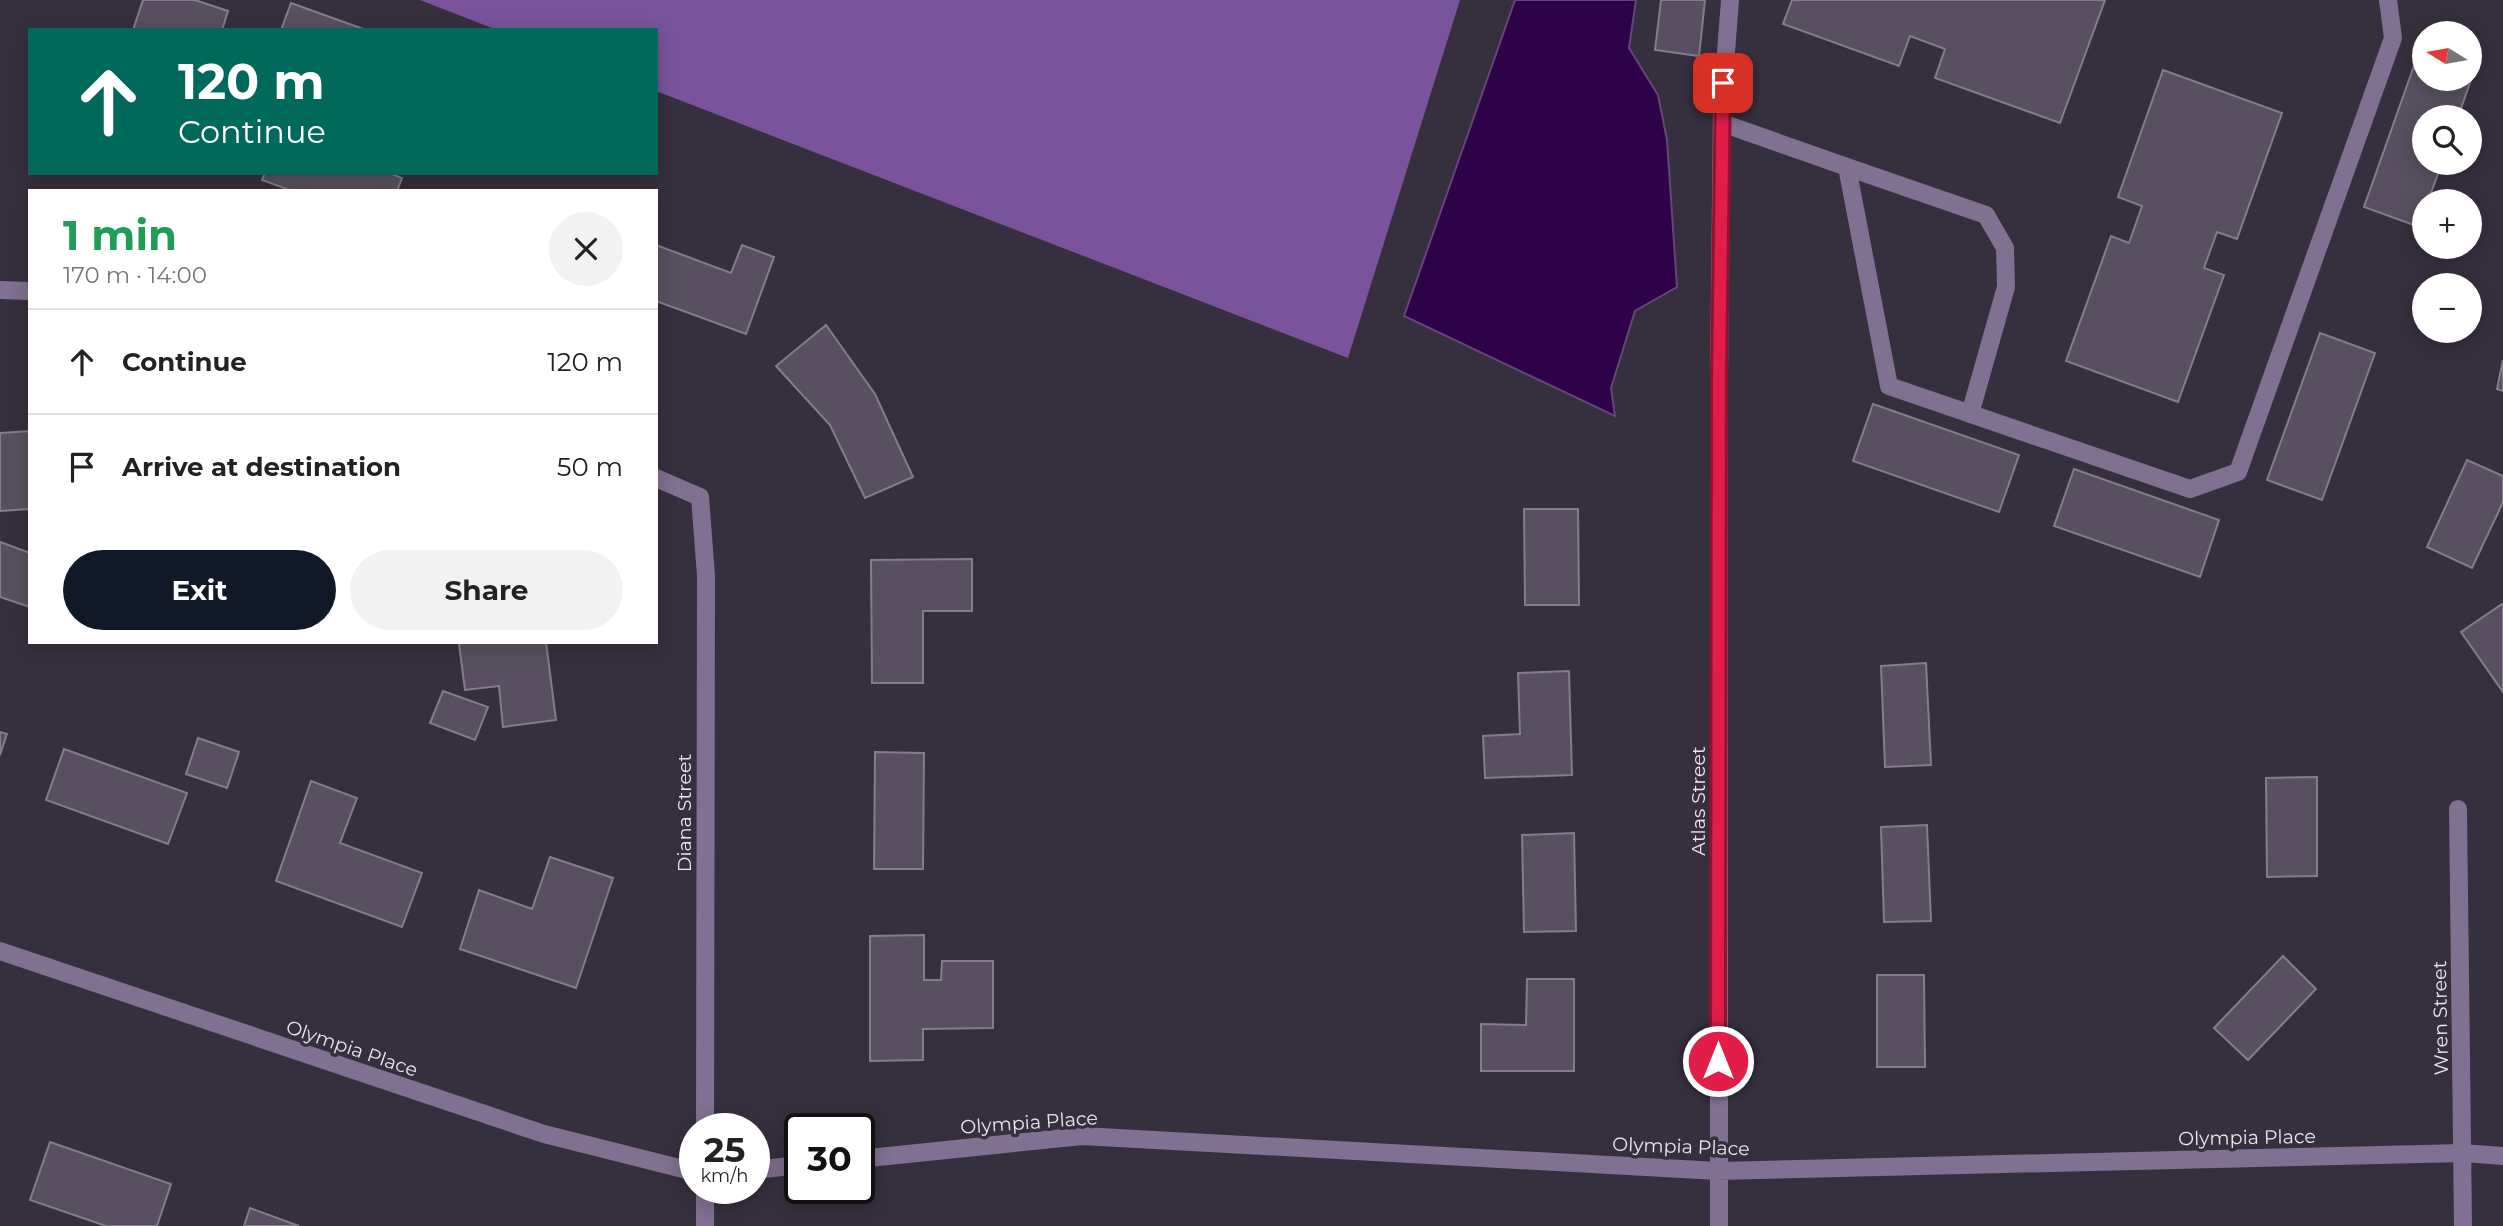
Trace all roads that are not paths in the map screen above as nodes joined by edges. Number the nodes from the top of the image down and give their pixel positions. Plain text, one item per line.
1 (1730, 0) edge
2 (2388, 0) edge
3 (1722, 123) junction
4 (1847, 167) junction
5 (0, 290) edge
6 (28, 291) edge
7 (1970, 414) junction
8 (658, 479) edge
9 (2458, 809) dead end
10 (0, 951) edge
11 (705, 1113) edge
12 (2463, 1153) junction
13 (2503, 1156) edge
14 (875, 1157) edge
15 (679, 1168) edge
16 (1718, 1171) junction
17 (705, 1204) edge
18 (705, 1226) edge
19 (1719, 1226) edge
20 (2463, 1226) edge

1 - 3 street, Atlas Street
2 - 7 street
3 - 4 street
3 - 16 street, Atlas Street
4 - 7 street
4 - 7 street
5 - 6 street
8 - 11 street, Diana Street
9 - 12 street, Wren Street
10 - 15 street, Olympia Place
12 - 13 street, Olympia Place
12 - 16 street, Olympia Place
12 - 20 street, Wren Street
14 - 16 street, Olympia Place
16 - 19 street, Atlas Street
17 - 18 street

